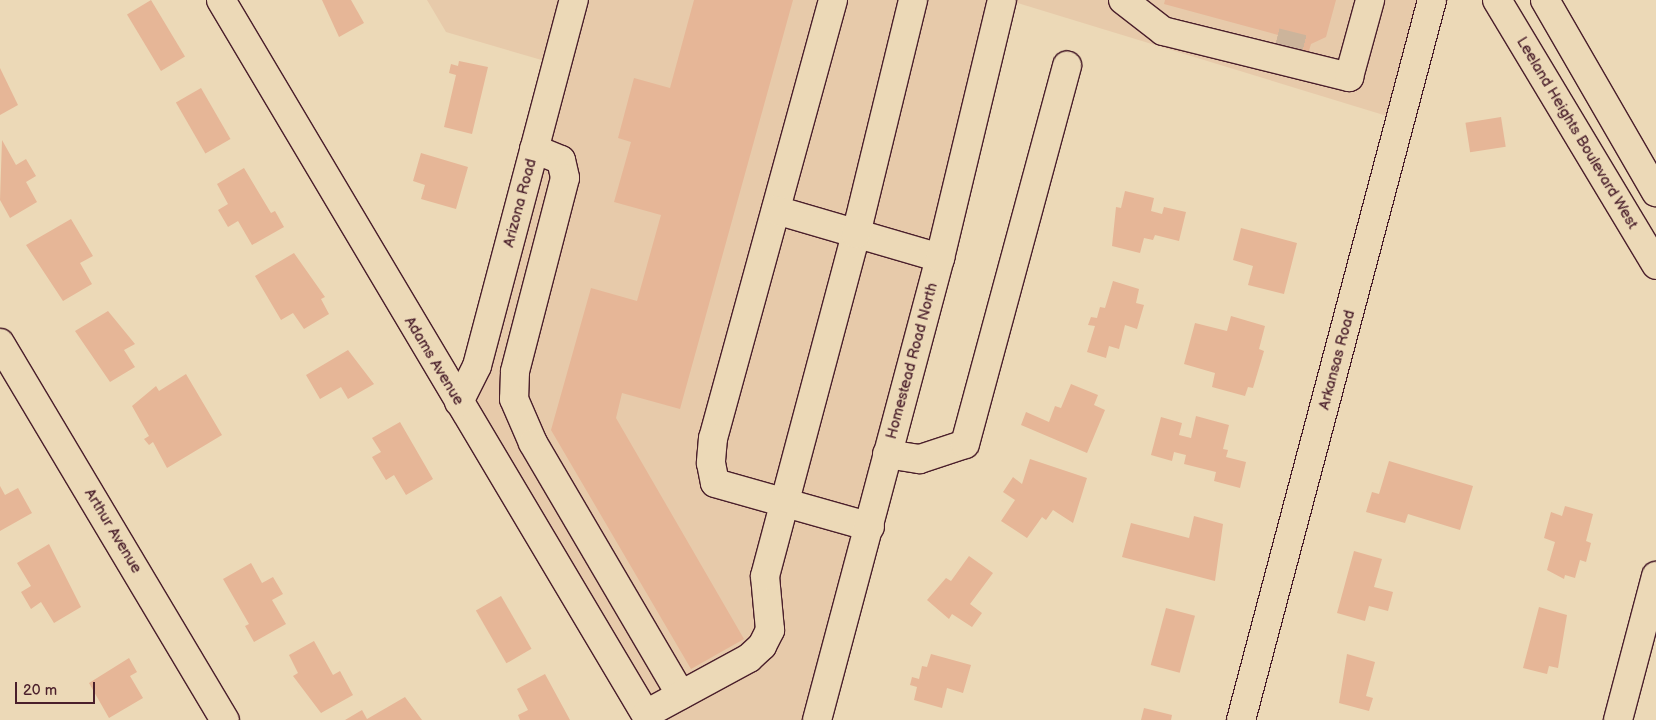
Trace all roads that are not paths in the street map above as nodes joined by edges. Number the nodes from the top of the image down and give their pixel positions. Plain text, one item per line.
1 (221, 0) edge
2 (574, 0) edge
3 (834, 0) edge
4 (913, 0) edge
5 (1002, 0) edge
6 (1123, 0) edge
7 (1370, 0) edge
8 (1432, 0) edge
9 (1497, 0) edge
10 (1551, 2) edge
11 (1276, 42) tunnel mouth
12 (1217, 44) junction
13 (1309, 50) tunnel mouth
14 (1068, 65) dead end
15 (1336, 74) junction
16 (534, 149) junction
17 (1656, 192) edge
18 (776, 210) junction
19 (514, 226) junction
20 (856, 234) junction
21 (551, 236) junction
22 (940, 258) junction
23 (1656, 265) edge
24 (0, 343) edge
25 (459, 402) junction
26 (887, 454) junction
27 (785, 501) junction
28 (870, 527) junction
29 (592, 545) junction
30 (557, 567) junction
31 (1656, 576) edge
32 (681, 695) junction
33 (647, 717) edge
34 (225, 720) edge
35 (817, 720) edge
36 (1241, 720) edge
37 (1618, 720) edge

1 - 25 street, Adams Avenue
2 - 16 street, Arizona Road
3 - 18 street
4 - 20 street
5 - 22 street, Homestead Road North
6 - 12 street
7 - 15 street
8 - 36 street, Arkansas Road
9 - 23 street, Leeland Heights Boulevard West
10 - 17 street
11 - 12 street
12 - 15 street
13 - 15 street
14 - 26 street
16 - 19 street, Arizona Road
16 - 21 street
18 - 20 street
18 - 27 street
19 - 21 street
19 - 25 street, Arizona Road
20 - 22 street
20 - 27 street
21 - 29 street
22 - 26 street, Homestead Road North
24 - 34 street, Arthur Avenue
25 - 30 street, Adams Avenue
26 - 28 street, Homestead Road North
27 - 28 street
27 - 32 street
28 - 35 street, Homestead Road North
29 - 30 street
29 - 32 street
30 - 33 street, Adams Avenue
31 - 37 street
32 - 33 street

